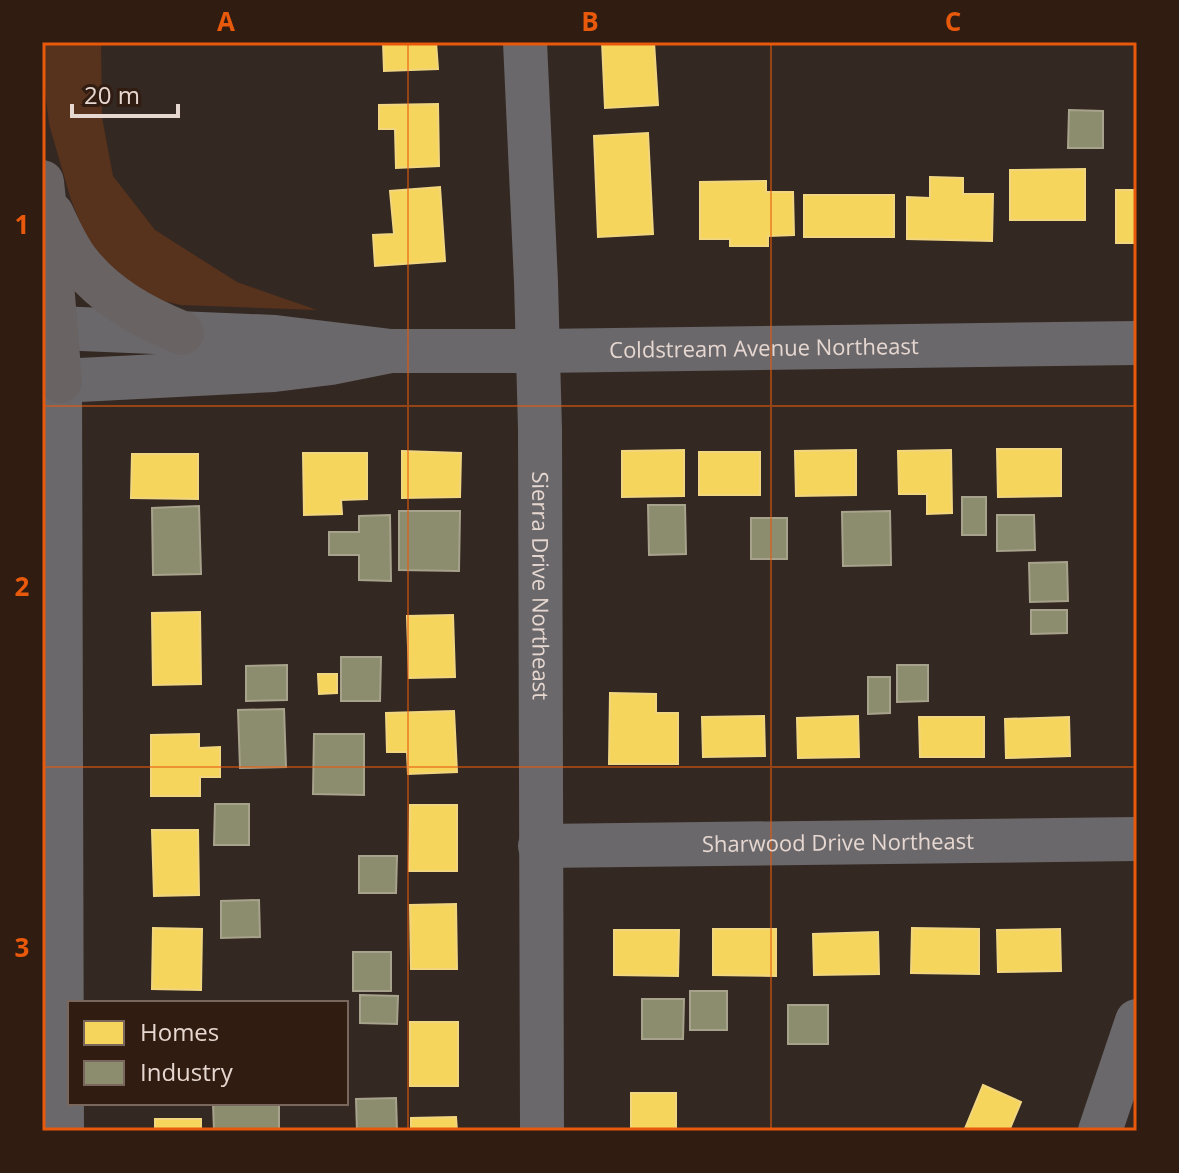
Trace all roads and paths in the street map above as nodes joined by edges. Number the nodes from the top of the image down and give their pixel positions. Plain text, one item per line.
1 (525, 42) edge
2 (44, 191) edge
3 (57, 328) junction
4 (182, 333) junction
5 (1137, 343) edge
6 (391, 351) junction
7 (538, 351) junction
8 (60, 381) junction
9 (1137, 839) edge
10 (540, 846) junction
11 (1137, 1025) edge
12 (62, 1131) edge
13 (542, 1131) edge
14 (1100, 1131) edge

1 - 7 street, Sierra Drive Northeast
2 - 3 highway
2 - 4 highway
3 - 4 street, Coldstream Avenue Northeast
3 - 8 highway
4 - 6 street, Coldstream Avenue Northeast
5 - 7 street, Coldstream Avenue Northeast
6 - 7 street, Coldstream Avenue Northeast
6 - 8 street, Coldstream Avenue Northeast
7 - 10 street, Sierra Drive Northeast
8 - 12 street
9 - 10 street, Sharwood Drive Northeast
10 - 13 street, Sierra Drive Northeast
11 - 14 street

